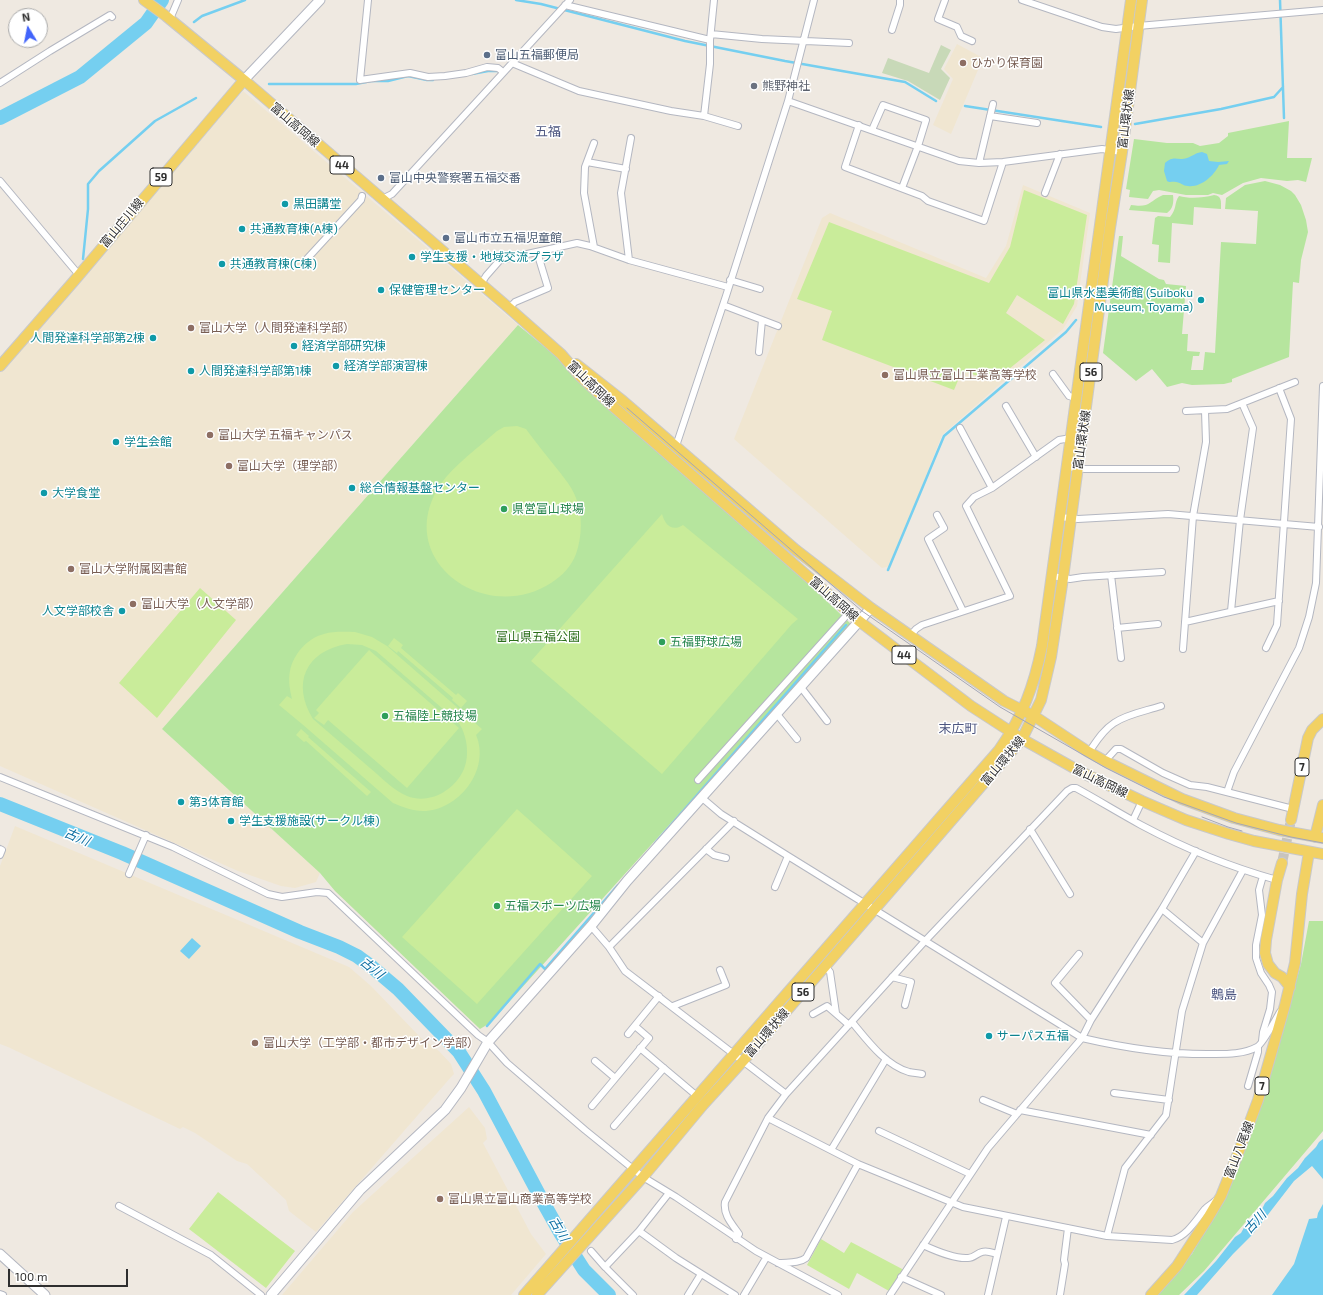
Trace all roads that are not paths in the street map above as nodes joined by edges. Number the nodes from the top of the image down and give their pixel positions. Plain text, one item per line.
1 (178, 0) edge
2 (320, 0) edge
3 (368, 0) edge
4 (714, 0) edge
5 (814, 0) edge
6 (900, 0) edge
7 (945, 0) edge
8 (1022, 0) edge
9 (1130, 0) edge
10 (1142, 0) edge
11 (568, 2) edge
12 (148, 3) edge
13 (1323, 10) edge
14 (112, 17) dead end
15 (168, 18) junction
16 (1138, 26) junction
17 (1127, 28) junction
18 (892, 30) dead end
19 (711, 37) junction
20 (972, 41) dead end
21 (804, 42) junction
22 (849, 43) dead end
23 (512, 63) junction
24 (503, 72) junction
25 (244, 80) junction
26 (0, 83) edge
27 (788, 101) junction
28 (704, 116) junction
29 (1037, 123) dead end
30 (738, 126) dead end
31 (859, 126) junction
32 (872, 130) junction
33 (631, 138) dead end
34 (594, 143) dead end
35 (918, 146) junction
36 (1110, 150) junction
37 (1122, 152) junction
38 (1060, 154) junction
39 (587, 162) junction
40 (1003, 162) junction
41 (979, 163) junction
42 (626, 170) junction
43 (0, 181) edge
44 (902, 188) junction
45 (1045, 192) dead end
46 (362, 196) dead end
47 (382, 199) junction
48 (594, 247) junction
49 (537, 252) junction
50 (629, 260) junction
51 (305, 261) dead end
52 (79, 275) junction
53 (730, 280) junction
54 (481, 284) junction
55 (728, 287) junction
56 (760, 290) dead end
57 (723, 304) junction
58 (513, 312) junction
59 (762, 320) junction
60 (778, 326) dead end
61 (759, 352) dead end
62 (561, 354) junction
63 (0, 366) edge
64 (1054, 374) dead end
65 (1295, 382) dead end
66 (1323, 386) edge
67 (1279, 388) junction
68 (1076, 398) junction
69 (1242, 403) junction
70 (1006, 406) dead end
71 (1206, 411) junction
72 (1186, 412) dead end
73 (960, 428) dead end
74 (1071, 438) junction
75 (1082, 441) junction
76 (676, 446) junction
77 (1036, 457) junction
78 (1067, 467) junction
79 (1078, 468) junction
80 (1176, 469) dead end
81 (992, 488) junction
82 (937, 515) dead end
83 (1193, 516) junction
84 (1060, 517) junction
85 (1071, 518) junction
86 (1240, 520) junction
87 (1284, 524) junction
88 (1319, 526) junction
89 (1162, 572) dead end
90 (1111, 575) junction
91 (1052, 576) junction
92 (1063, 578) junction
93 (1279, 601) junction
94 (871, 608) junction
95 (963, 611) junction
96 (1231, 611) junction
97 (845, 617) dead end
98 (858, 620) junction
99 (1185, 622) junction
100 (1158, 624) dead end
101 (1117, 628) junction
102 (910, 636) junction
103 (1266, 648) dead end
104 (1183, 650) dead end
105 (1121, 658) dead end
106 (800, 686) junction
107 (1161, 706) dead end
108 (1023, 711) junction
109 (776, 713) junction
110 (1034, 716) junction
111 (1323, 719) edge
112 (828, 722) dead end
113 (1012, 732) junction
114 (797, 739) dead end
115 (1022, 739) junction
116 (1089, 752) junction
117 (1105, 761) junction
118 (0, 777) edge
119 (698, 780) dead end
120 (1227, 792) junction
121 (701, 797) junction
122 (1142, 801) junction
123 (1323, 805) edge
124 (1293, 809) junction
125 (1133, 820) junction
126 (1291, 820) tunnel mouth
127 (734, 821) junction
128 (1030, 830) junction
129 (1319, 837) edge
130 (145, 838) junction
131 (0, 849) edge
132 (706, 849) junction
133 (1196, 851) junction
134 (1316, 853) edge
135 (0, 854) edge
136 (788, 856) junction
137 (726, 858) dead end
138 (1282, 863) tunnel mouth
139 (1243, 870) junction
140 (129, 874) dead end
141 (1263, 876) junction
142 (1277, 880) junction
143 (775, 887) dead end
144 (1070, 894) dead end
145 (864, 904) junction
146 (1162, 909) junction
147 (874, 910) junction
148 (591, 926) junction
149 (924, 941) junction
150 (1203, 943) junction
151 (608, 947) junction
152 (1078, 954) dead end
153 (825, 966) junction
154 (720, 970) dead end
155 (892, 977) junction
156 (1290, 986) junction
157 (659, 996) junction
158 (905, 1005) dead end
159 (673, 1006) junction
160 (1285, 1006) junction
161 (836, 1012) junction
162 (813, 1014) dead end
163 (1091, 1020) junction
164 (851, 1023) junction
165 (635, 1026) junction
166 (628, 1034) dead end
167 (1082, 1038) junction
168 (1260, 1045) junction
169 (485, 1046) junction
170 (640, 1048) junction
171 (733, 1054) junction
172 (1175, 1054) junction
173 (886, 1059) junction
174 (595, 1061) dead end
175 (743, 1061) junction
176 (664, 1068) junction
177 (922, 1074) dead end
178 (615, 1078) junction
179 (1248, 1086) dead end
180 (1114, 1093) dead end
181 (786, 1094) junction
182 (697, 1096) junction
183 (983, 1100) dead end
184 (1169, 1100) junction
185 (592, 1106) dead end
186 (1019, 1112) junction
187 (768, 1118) junction
188 (614, 1126) dead end
189 (879, 1130) dead end
190 (1151, 1135) junction
191 (831, 1150) junction
192 (858, 1164) junction
193 (634, 1170) junction
194 (970, 1174) junction
195 (643, 1176) junction
196 (669, 1193) junction
197 (1221, 1196) junction
198 (950, 1203) junction
199 (119, 1206) dead end
200 (1006, 1217) junction
201 (1068, 1228) junction
202 (639, 1231) junction
203 (1107, 1236) junction
204 (736, 1239) junction
205 (923, 1245) junction
206 (591, 1251) dead end
207 (0, 1254) edge
208 (998, 1254) junction
209 (766, 1258) junction
210 (560, 1262) junction
211 (778, 1263) junction
212 (606, 1267) junction
213 (701, 1274) junction
214 (901, 1277) junction
215 (0, 1294) edge
216 (3, 1295) edge
217 (45, 1295) edge
218 (261, 1295) edge
219 (271, 1295) edge
220 (524, 1295) edge
221 (538, 1295) edge
222 (633, 1295) edge
223 (688, 1295) edge
224 (735, 1295) edge
225 (744, 1295) edge
226 (838, 1295) edge
227 (890, 1295) edge
228 (941, 1295) edge
229 (988, 1295) edge
230 (1060, 1295) edge
231 (1151, 1295) edge

1 - 15 street
2 - 25 street
3 - 24 street
4 - 19 street
5 - 21 street
6 - 18 street
7 - 20 street
8 - 17 street
9 - 17 main road, 富山環状線 / 56
10 - 16 main road, 富山環状線 / 56
11 - 19 street
11 - 23 street
12 - 15 main road, 富山高岡線 / 44
13 - 16 street
14 - 26 street
15 - 25 main road, 富山高岡線 / 44
16 - 17 street
16 - 37 main road, 富山環状線 / 56
17 - 36 main road, 富山環状線 / 56
19 - 21 street
19 - 28 street
21 - 22 street
21 - 27 street
23 - 24 street
23 - 28 street
24 - 47 street
25 - 47 main road, 富山高岡線 / 44
25 - 52 main road, 富山庄川線 / 59
27 - 31 street
27 - 53 street
28 - 30 street
29 - 41 street
31 - 32 street
31 - 44 street
32 - 35 street
32 - 35 street
33 - 42 street
34 - 39 street
35 - 41 street
35 - 44 street
36 - 37 street
36 - 38 street
36 - 68 main road, 富山環状線 / 56
37 - 75 main road, 富山環状線 / 56
38 - 40 street
38 - 45 street
39 - 42 street
39 - 48 street
40 - 41 street
40 - 44 street
42 - 50 street
43 - 52 street
46 - 51 street
47 - 54 main road, 富山高岡線 / 44
48 - 49 street
48 - 50 street
49 - 54 street
49 - 58 street
50 - 55 street
52 - 63 main road, 富山庄川線 / 59
53 - 55 street
53 - 56 street
54 - 58 main road, 富山高岡線 / 44
55 - 57 street
57 - 59 street
57 - 76 street
58 - 62 main road, 44
59 - 60 street
59 - 61 street
62 - 76 main road, 富山高岡線 / 44
62 - 98 main road, 富山高岡線 / 44
64 - 68 street
65 - 67 street
66 - 88 street
67 - 69 street
67 - 87 street
68 - 74 main road, 富山環状線 / 56
69 - 71 street
69 - 86 street
70 - 77 street
71 - 72 street
71 - 83 street
73 - 81 street
74 - 75 street
74 - 77 street
74 - 78 main road, 富山環状線 / 56
75 - 79 main road, 富山環状線 / 56
76 - 94 main road, 富山高岡線 / 44
77 - 81 street
78 - 79 street
78 - 84 main road, 富山環状線 / 56
79 - 80 street
79 - 85 main road, 富山環状線 / 56
81 - 95 street
82 - 95 street
83 - 85 street
83 - 86 street
83 - 99 street
84 - 85 street
84 - 91 main road, 富山環状線 / 56
85 - 92 main road, 富山環状線 / 56
86 - 87 street
86 - 96 street
87 - 88 street
87 - 93 street
88 - 120 street
89 - 90 street
90 - 92 street
90 - 101 street
91 - 92 street
91 - 108 main road, 富山環状線 / 56
92 - 110 main road, 富山環状線 / 56
93 - 96 street
93 - 103 street
94 - 98 street
94 - 102 main road, 富山高岡線 / 44
95 - 102 street
96 - 99 street
97 - 119 street
98 - 106 street
98 - 113 main road, 富山高岡線 / 44
99 - 104 street
100 - 101 street
101 - 105 street
102 - 108 main road, 富山高岡線 / 44
106 - 109 street
106 - 112 street
107 - 116 street
108 - 110 main road, 富山高岡線 / 44
108 - 113 main road, 富山環状線 / 56
109 - 114 street
109 - 121 street
110 - 115 main road, 富山環状線 / 56
110 - 116 main road, 富山高岡線 / 44
111 - 124 main road, 7
113 - 115 main road, 富山高岡線 / 44
113 - 145 main road, 富山環状線 / 56
115 - 122 main road, 富山高岡線 / 44
115 - 147 main road, 富山環状線 / 56
116 - 117 main road, 富山高岡線 / 44
117 - 120 street
117 - 129 main road, 富山高岡線 / 44
118 - 130 street
120 - 124 street
121 - 127 street
121 - 148 street
122 - 125 street
122 - 134 main road, 富山高岡線 / 44
123 - 129 main road
124 - 126 main road, 7
125 - 128 street
125 - 133 street
127 - 132 street
127 - 136 street
128 - 144 street
128 - 149 street
130 - 140 street
130 - 169 street
131 - 135 street
132 - 137 street
132 - 151 street
133 - 139 street
133 - 146 street
134 - 156 main road, 富山八尾線 / 7
136 - 143 street
136 - 145 street
138 - 142 main road
139 - 141 street
139 - 150 street
141 - 142 street
141 - 168 street
142 - 156 main road
145 - 147 street
145 - 171 main road, 富山環状線 / 56
146 - 150 street
146 - 163 street
147 - 149 street
147 - 153 main road, 富山環状線 / 56
148 - 151 street
148 - 169 street
149 - 155 street
149 - 167 street
150 - 172 street
151 - 157 street
152 - 163 street
153 - 161 street
153 - 175 main road, 富山環状線 / 56
154 - 159 street
155 - 158 street
155 - 164 street
156 - 160 main road, 富山八尾線 / 7
157 - 159 street
157 - 165 street
159 - 171 street
160 - 168 street
160 - 197 main road, 富山八尾線 / 7
161 - 162 street
161 - 164 street
163 - 167 street
164 - 173 street
164 - 181 street
165 - 166 street
165 - 170 street
167 - 172 street
167 - 186 street
168 - 172 street
168 - 179 street
169 - 193 street
169 - 219 street
170 - 176 street
170 - 178 street
171 - 175 street
171 - 182 main road, 富山環状線 / 56
172 - 184 street
173 - 177 street
173 - 191 street
174 - 178 street
175 - 181 street
175 - 195 main road, 富山環状線 / 56
176 - 182 street
176 - 188 street
178 - 185 street
180 - 184 street
181 - 187 street
182 - 193 main road, 富山環状線 / 56
183 - 186 street
184 - 190 street
186 - 190 street
186 - 194 street
187 - 191 street
187 - 204 street
189 - 194 street
190 - 203 street
191 - 192 street
192 - 198 street
192 - 211 street
193 - 195 street
193 - 210 main road, 富山環状線 / 56
194 - 198 street
195 - 196 street
195 - 210 main road, 富山環状線 / 56
196 - 202 street
196 - 204 street
197 - 203 street
197 - 231 main road, 富山八尾線 / 7
198 - 200 street
198 - 205 street
199 - 218 street
200 - 201 street
200 - 208 street
201 - 203 street
201 - 230 street
202 - 212 street
202 - 213 street
204 - 209 street
205 - 208 street
205 - 214 street
206 - 212 street
207 - 217 street
208 - 229 street
209 - 211 street
209 - 225 street
210 - 220 main road, 富山環状線 / 56
210 - 221 main road, 富山環状線 / 56
211 - 226 street
212 - 222 street
213 - 223 street
213 - 224 street
214 - 227 street
214 - 228 street
215 - 216 street

